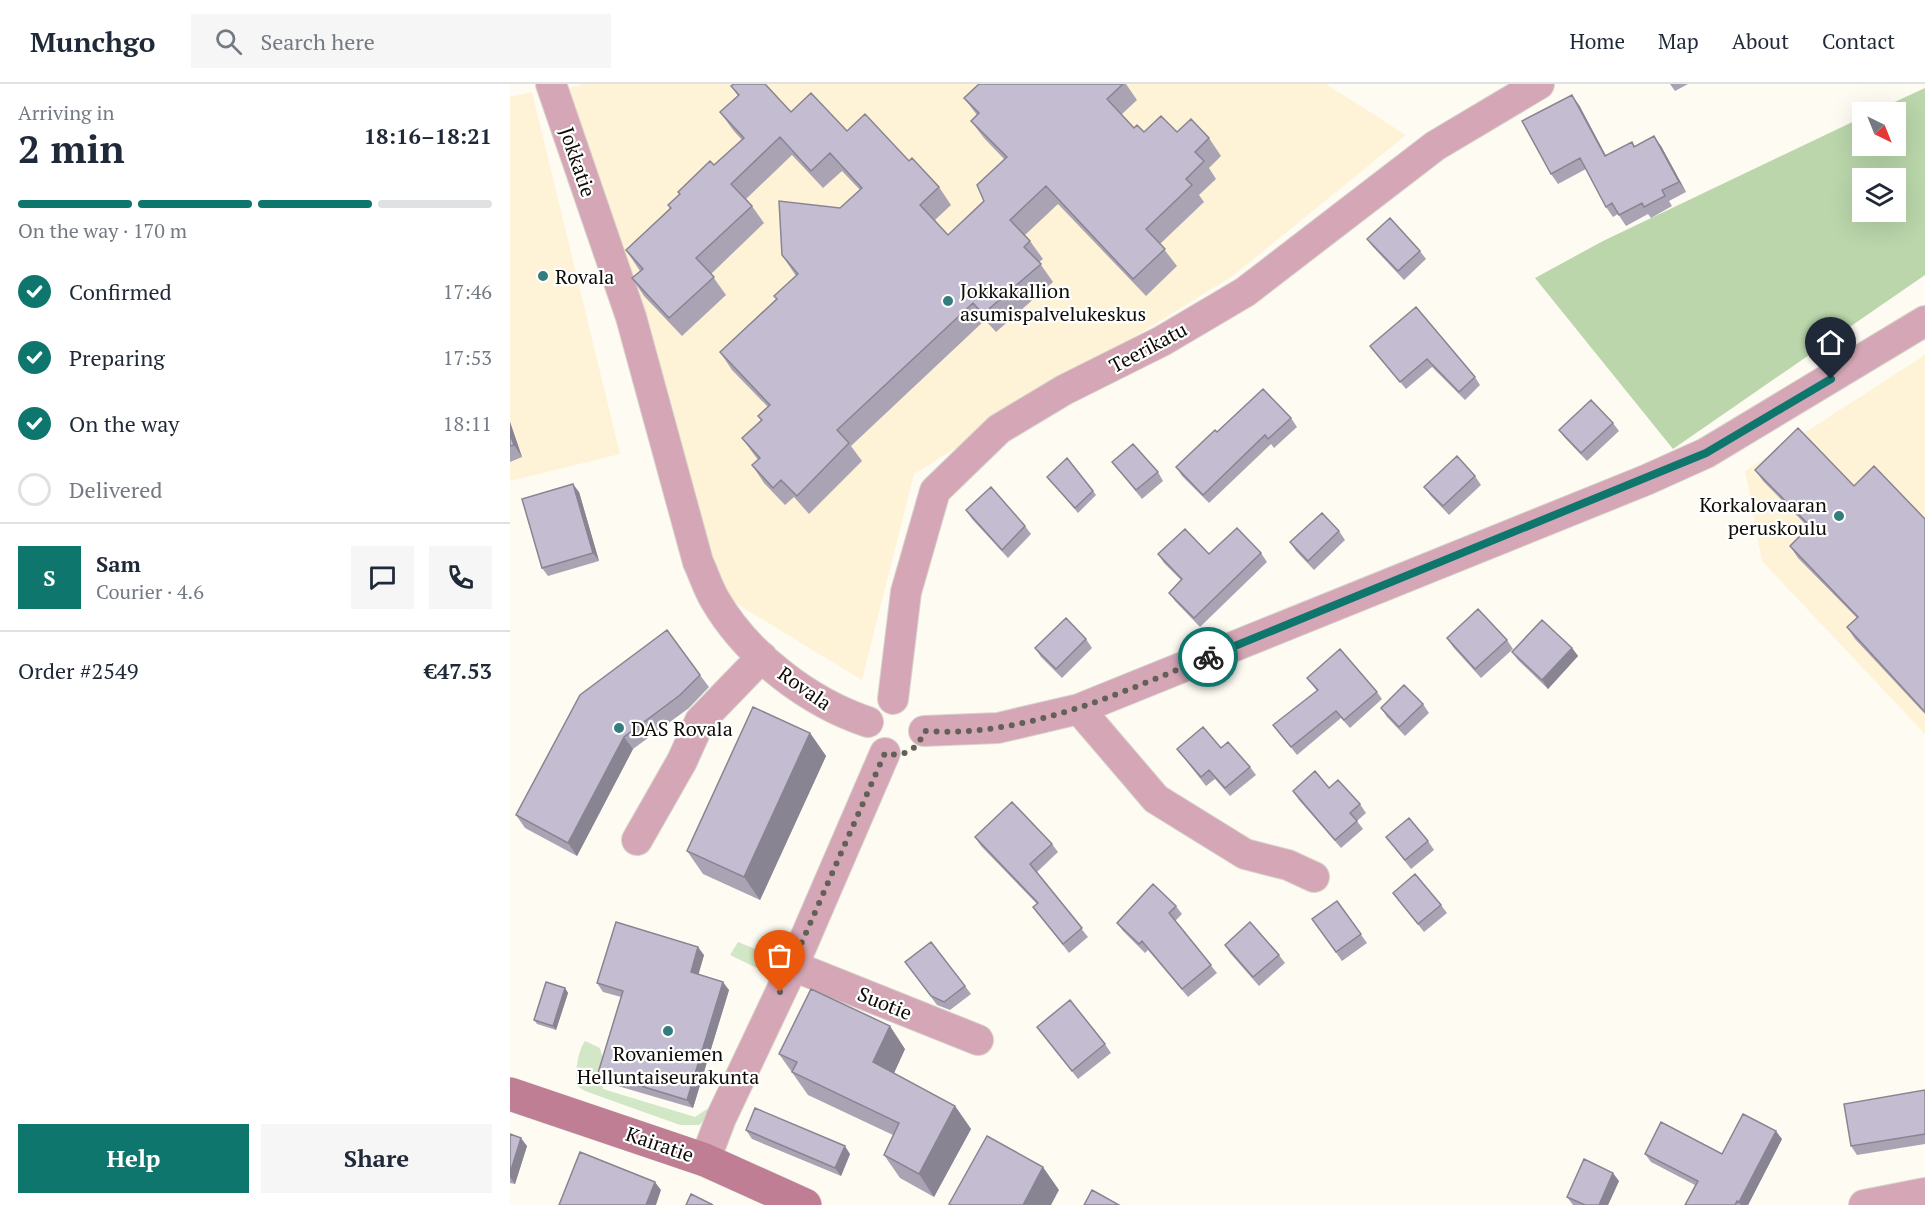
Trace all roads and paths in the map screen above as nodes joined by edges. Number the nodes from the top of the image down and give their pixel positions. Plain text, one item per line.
1 (552, 84) edge
2 (1539, 84) edge
3 (604, 240) joint
4 (1925, 321) edge
5 (762, 657) junction
6 (893, 699) junction
7 (1079, 709) junction
8 (868, 722) junction
9 (924, 731) junction
10 (885, 753) junction
11 (637, 840) dead end
12 (1314, 877) dead end
13 (793, 966) junction
14 (978, 1040) dead end
15 (510, 1094) edge
16 (705, 1160) junction
17 (1925, 1193) edge
18 (805, 1205) edge
19 (1864, 1205) edge

1 - 3 street, Jokkatie
2 - 6 street, Teerikatu
3 - 5 street, Rovala
4 - 7 street
5 - 8 street, Rovala
5 - 11 street
6 - 8 street
6 - 9 street
7 - 9 street
7 - 12 street
8 - 10 street
9 - 10 street
10 - 13 street
13 - 14 street, Suotie
13 - 16 street
15 - 16 main road, Kairatie
16 - 18 main road, Kairatie
17 - 19 street

